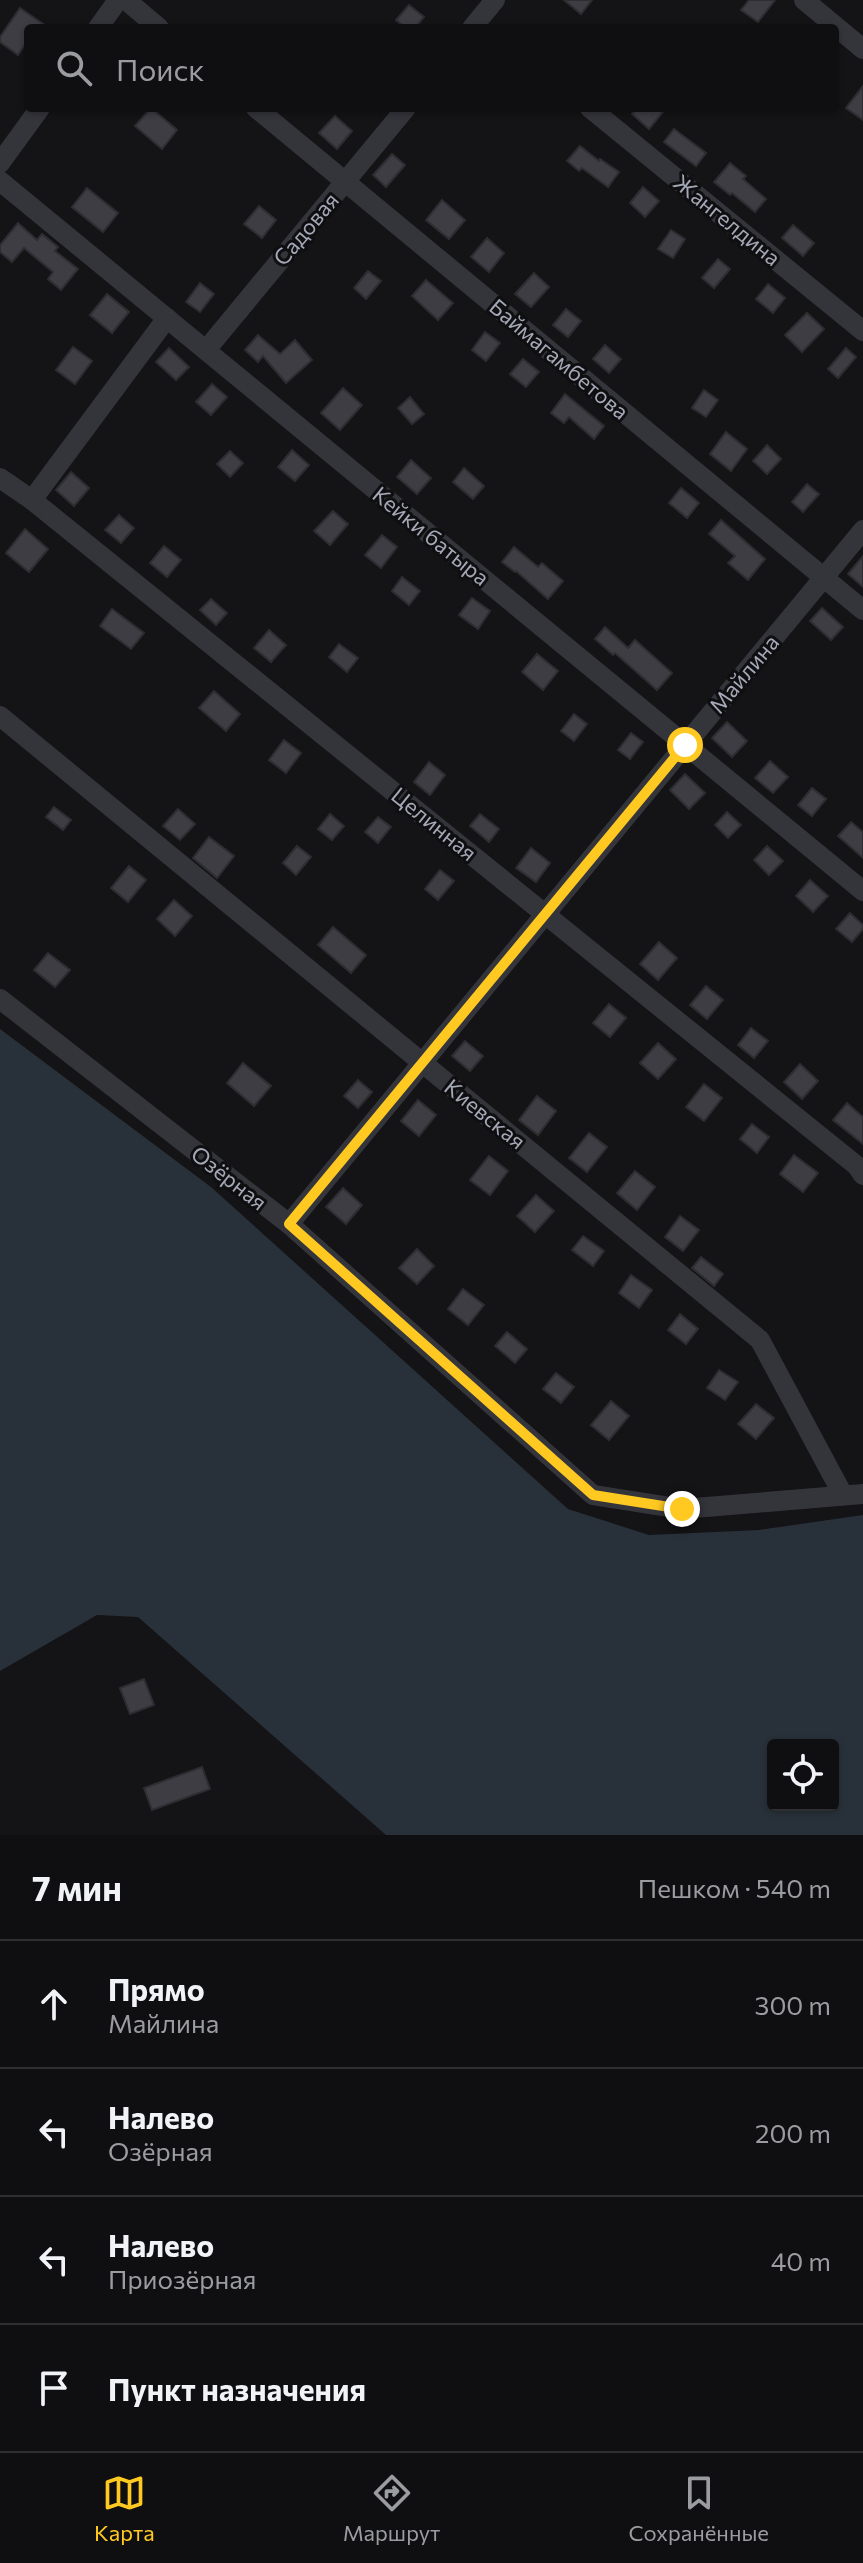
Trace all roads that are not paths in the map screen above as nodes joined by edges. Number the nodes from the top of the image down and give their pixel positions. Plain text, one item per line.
1 (118, 0) edge
2 (126, 0) edge
3 (495, 0) edge
4 (804, 0) edge
5 (101, 24) edge
6 (154, 24) edge
7 (483, 24) edge
8 (833, 24) edge
9 (839, 29) edge
10 (863, 49) edge
11 (37, 112) edge
12 (261, 112) edge
13 (403, 112) edge
14 (595, 112) edge
15 (0, 163) edge
16 (0, 181) edge
17 (345, 182) junction
18 (167, 318) junction
19 (863, 331) edge
20 (206, 350) junction
21 (0, 478) edge
22 (32, 500) junction
23 (863, 530) edge
24 (824, 577) junction
25 (863, 610) edge
26 (0, 716) edge
27 (685, 745) junction
28 (863, 891) edge
29 (545, 914) junction
30 (0, 999) edge
31 (423, 1063) junction
32 (863, 1175) edge
33 (289, 1224) junction
34 (853, 1495) edge

1 - 5 street
2 - 6 street
3 - 7 street
4 - 8 street
9 - 10 street
11 - 15 street
12 - 17 street, Баймагамбетова
13 - 17 street, Садовая
14 - 19 street, Жангелдина
16 - 18 street, Кейки батыра
17 - 20 street, Садовая
17 - 24 street, Баймагамбетова
18 - 20 street, Кейки батыра
18 - 22 street
20 - 27 street, Кейки батыра
21 - 22 street, Целинная
22 - 29 street, Целинная
23 - 24 street, Майлина
24 - 25 street, Баймагамбетова
24 - 27 street, Майлина
26 - 31 street, Киевская
27 - 28 street, Кейки батыра
27 - 29 street, Майлина
29 - 31 street, Майлина
29 - 32 street, Целинная
30 - 33 street, Озёрная
31 - 33 street, Майлина
31 - 34 street, Киевская
33 - 34 street, Озёрная

